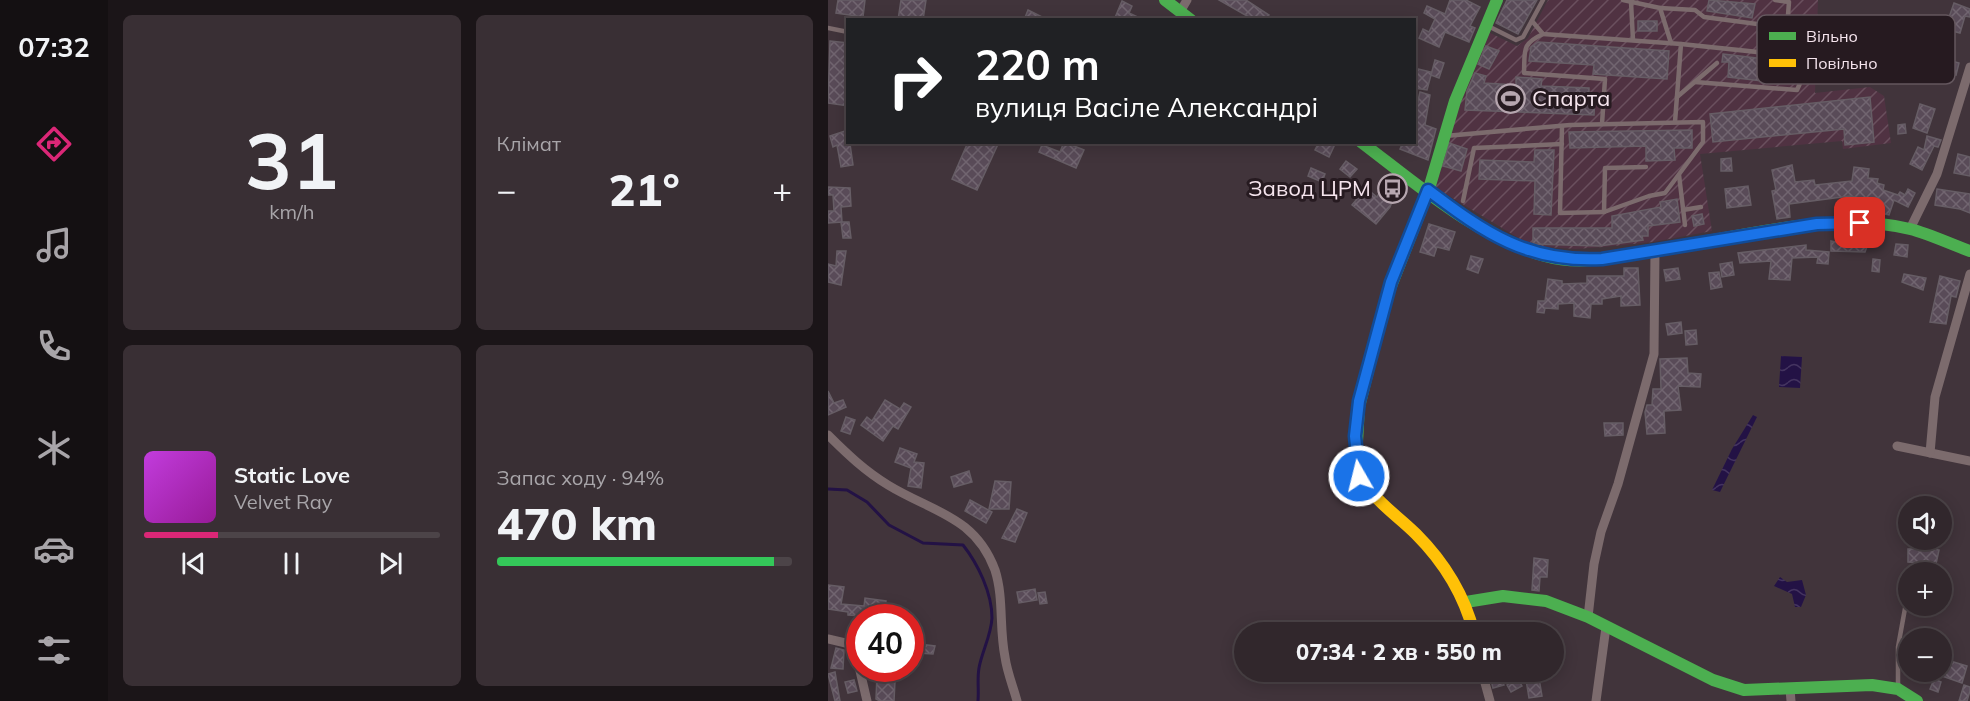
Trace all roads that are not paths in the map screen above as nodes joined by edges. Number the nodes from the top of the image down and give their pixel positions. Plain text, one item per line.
1 (1165, 0) edge
2 (1187, 0) edge
3 (1497, 0) edge
4 (1543, 0) edge
5 (1623, 0) edge
6 (1775, 0) edge
7 (1631, 2) junction
8 (1660, 9) junction
9 (1180, 12) junction
10 (1788, 15) edge
11 (1188, 18) edge
12 (1532, 21) junction
13 (1757, 24) edge
14 (1486, 25) junction
15 (828, 28) edge
16 (846, 32) edge
17 (1543, 34) junction
18 (1633, 40) junction
19 (1671, 43) junction
20 (1681, 44) junction
21 (1757, 52) edge
22 (1717, 63) dead end
23 (1970, 67) edge
24 (1695, 82) junction
25 (1800, 84) edge
26 (1677, 97) junction
27 (1675, 122) junction
28 (1602, 124) junction
29 (1562, 126) junction
30 (1443, 136) junction
31 (1364, 144) edge
32 (1562, 144) junction
33 (1646, 167) dead end
34 (1678, 175) junction
35 (1428, 190) junction
36 (1463, 201) dead end
37 (1701, 207) dead end
38 (1683, 210) junction
39 (1604, 212) junction
40 (1685, 225) dead end
41 (1910, 229) junction
42 (1655, 250) junction
43 (1970, 251) edge
44 (1970, 274) edge
45 (828, 435) edge
46 (1897, 446) dead end
47 (1930, 453) junction
48 (1970, 461) edge
49 (1466, 602) junction
50 (1904, 616) edge
51 (1588, 617) junction
52 (1471, 622) edge
53 (1606, 627) junction
54 (828, 639) edge
55 (1485, 682) edge
56 (1898, 689) junction
57 (1790, 695) edge
58 (867, 701) edge
59 (1017, 701) edge
60 (1490, 701) edge
61 (1596, 701) edge
62 (1917, 701) edge

1 - 9 street
2 - 9 street
3 - 14 street
4 - 12 lane
5 - 7 lane
6 - 10 lane
7 - 8 lane
7 - 18 lane
8 - 13 lane
8 - 19 lane
9 - 11 street
12 - 14 lane
12 - 17 lane
14 - 30 street
15 - 16 lane
17 - 18 lane
17 - 28 lane
18 - 19 lane
19 - 20 lane
20 - 21 lane
20 - 26 lane
22 - 24 lane
23 - 41 street
24 - 25 lane
24 - 26 lane
26 - 27 lane
27 - 28 lane
27 - 34 lane
28 - 29 lane
29 - 30 lane
29 - 32 lane
30 - 35 street
31 - 35 street
32 - 36 lane
32 - 39 lane
33 - 39 lane
34 - 38 lane
34 - 39 lane
35 - 42 street
35 - 49 street
37 - 38 lane
38 - 40 lane
41 - 42 street
41 - 43 street
42 - 51 street
44 - 47 street
45 - 59 street
46 - 47 street
47 - 48 street
49 - 51 street
49 - 52 street
50 - 56 lane
51 - 53 street
53 - 57 street
53 - 61 street
54 - 58 street
55 - 60 street
56 - 57 street
56 - 62 street

